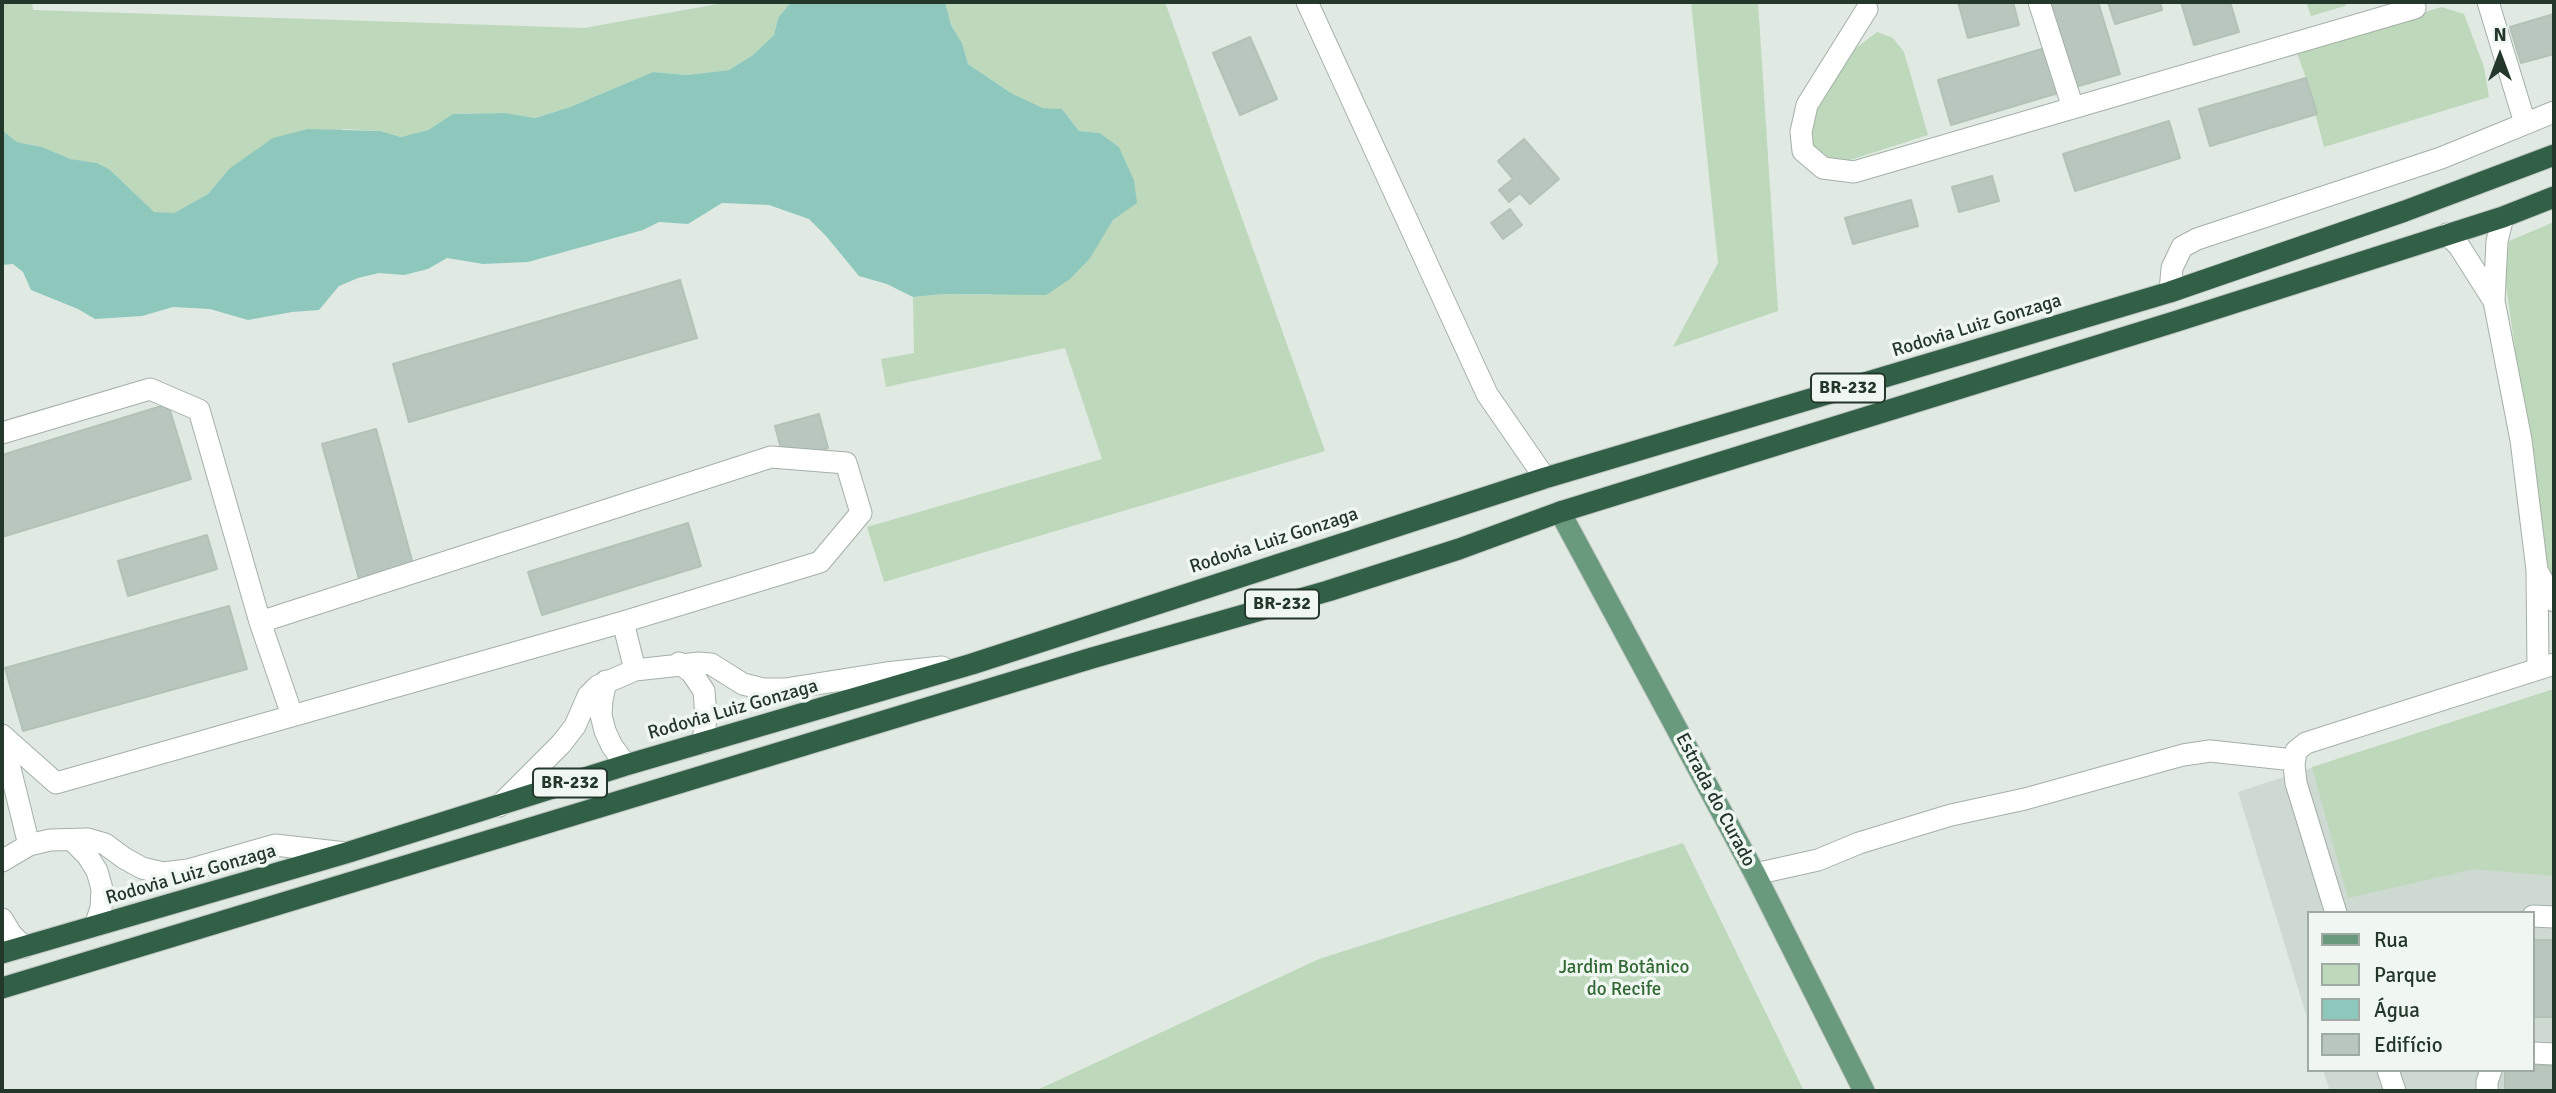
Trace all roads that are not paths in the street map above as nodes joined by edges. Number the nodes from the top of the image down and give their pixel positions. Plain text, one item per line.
1 (1307, 2) edge
2 (2039, 2) edge
3 (2488, 2) edge
4 (2416, 4) edge
5 (1867, 9) dead end
6 (2073, 108) junction
7 (2554, 112) edge
8 (2525, 122) junction
9 (2554, 155) edge
10 (2554, 197) edge
11 (2502, 216) junction
12 (2447, 234) junction
13 (2169, 292) junction
14 (2494, 301) junction
15 (2, 433) edge
16 (1545, 478) junction
17 (1560, 512) junction
18 (2537, 570) junction
19 (2554, 601) edge
20 (260, 622) junction
21 (623, 622) junction
22 (679, 663) junction
23 (972, 664) junction
24 (2546, 667) edge
25 (635, 670) junction
26 (606, 681) junction
27 (292, 715) junction
28 (2, 735) edge
29 (703, 743) junction
30 (2294, 760) junction
31 (626, 765) junction
32 (499, 806) junction
33 (72, 840) junction
34 (29, 845) junction
35 (346, 853) junction
36 (2, 861) edge
37 (1755, 874) junction
38 (2335, 911) edge
39 (2535, 916) edge
40 (2554, 917) edge
41 (2, 919) edge
42 (95, 926) junction
43 (24, 947) junction
44 (2, 953) edge
45 (2, 988) edge
46 (2535, 1053) edge
47 (2554, 1054) edge
48 (2389, 1072) edge
49 (2490, 1072) edge
50 (1864, 1091) edge
51 (2395, 1091) edge
52 (2487, 1091) edge

1 - 16 lane
2 - 6 lane
3 - 8 lane
4 - 6 lane
5 - 6 lane
7 - 8 lane
8 - 13 lane
9 - 13 highway, Rodovia Luiz Gonzaga / BR-232
10 - 11 highway, BR-232
11 - 12 highway, BR-232
11 - 14 lane
12 - 14 lane
12 - 17 highway, BR-232
13 - 16 highway, Rodovia Luiz Gonzaga / BR-232
14 - 18 lane
15 - 20 lane
16 - 23 highway, Rodovia Luiz Gonzaga / BR-232
17 - 37 main road, Estrada do Curado
17 - 45 highway, BR-232
18 - 19 lane
18 - 24 lane
20 - 21 lane
20 - 27 lane
21 - 25 lane
21 - 27 lane
22 - 23 lane
22 - 25 lane
22 - 29 lane
23 - 29 highway, Rodovia Luiz Gonzaga / BR-232
24 - 30 lane
25 - 26 lane
26 - 31 lane
26 - 32 lane
27 - 28 lane
28 - 34 lane
29 - 31 highway, Rodovia Luiz Gonzaga / BR-232
30 - 37 lane
30 - 38 lane
31 - 32 highway, Rodovia Luiz Gonzaga / BR-232
32 - 35 highway, Rodovia Luiz Gonzaga / BR-232
33 - 34 lane
33 - 35 lane
33 - 42 lane
34 - 36 lane
35 - 42 highway, Rodovia Luiz Gonzaga / BR-232
37 - 50 main road, Estrada do Curado
39 - 40 lane
41 - 43 lane
42 - 43 highway, Rodovia Luiz Gonzaga / BR-232
43 - 44 highway, Rodovia Luiz Gonzaga / BR-232
46 - 47 lane
48 - 51 lane
49 - 52 lane

